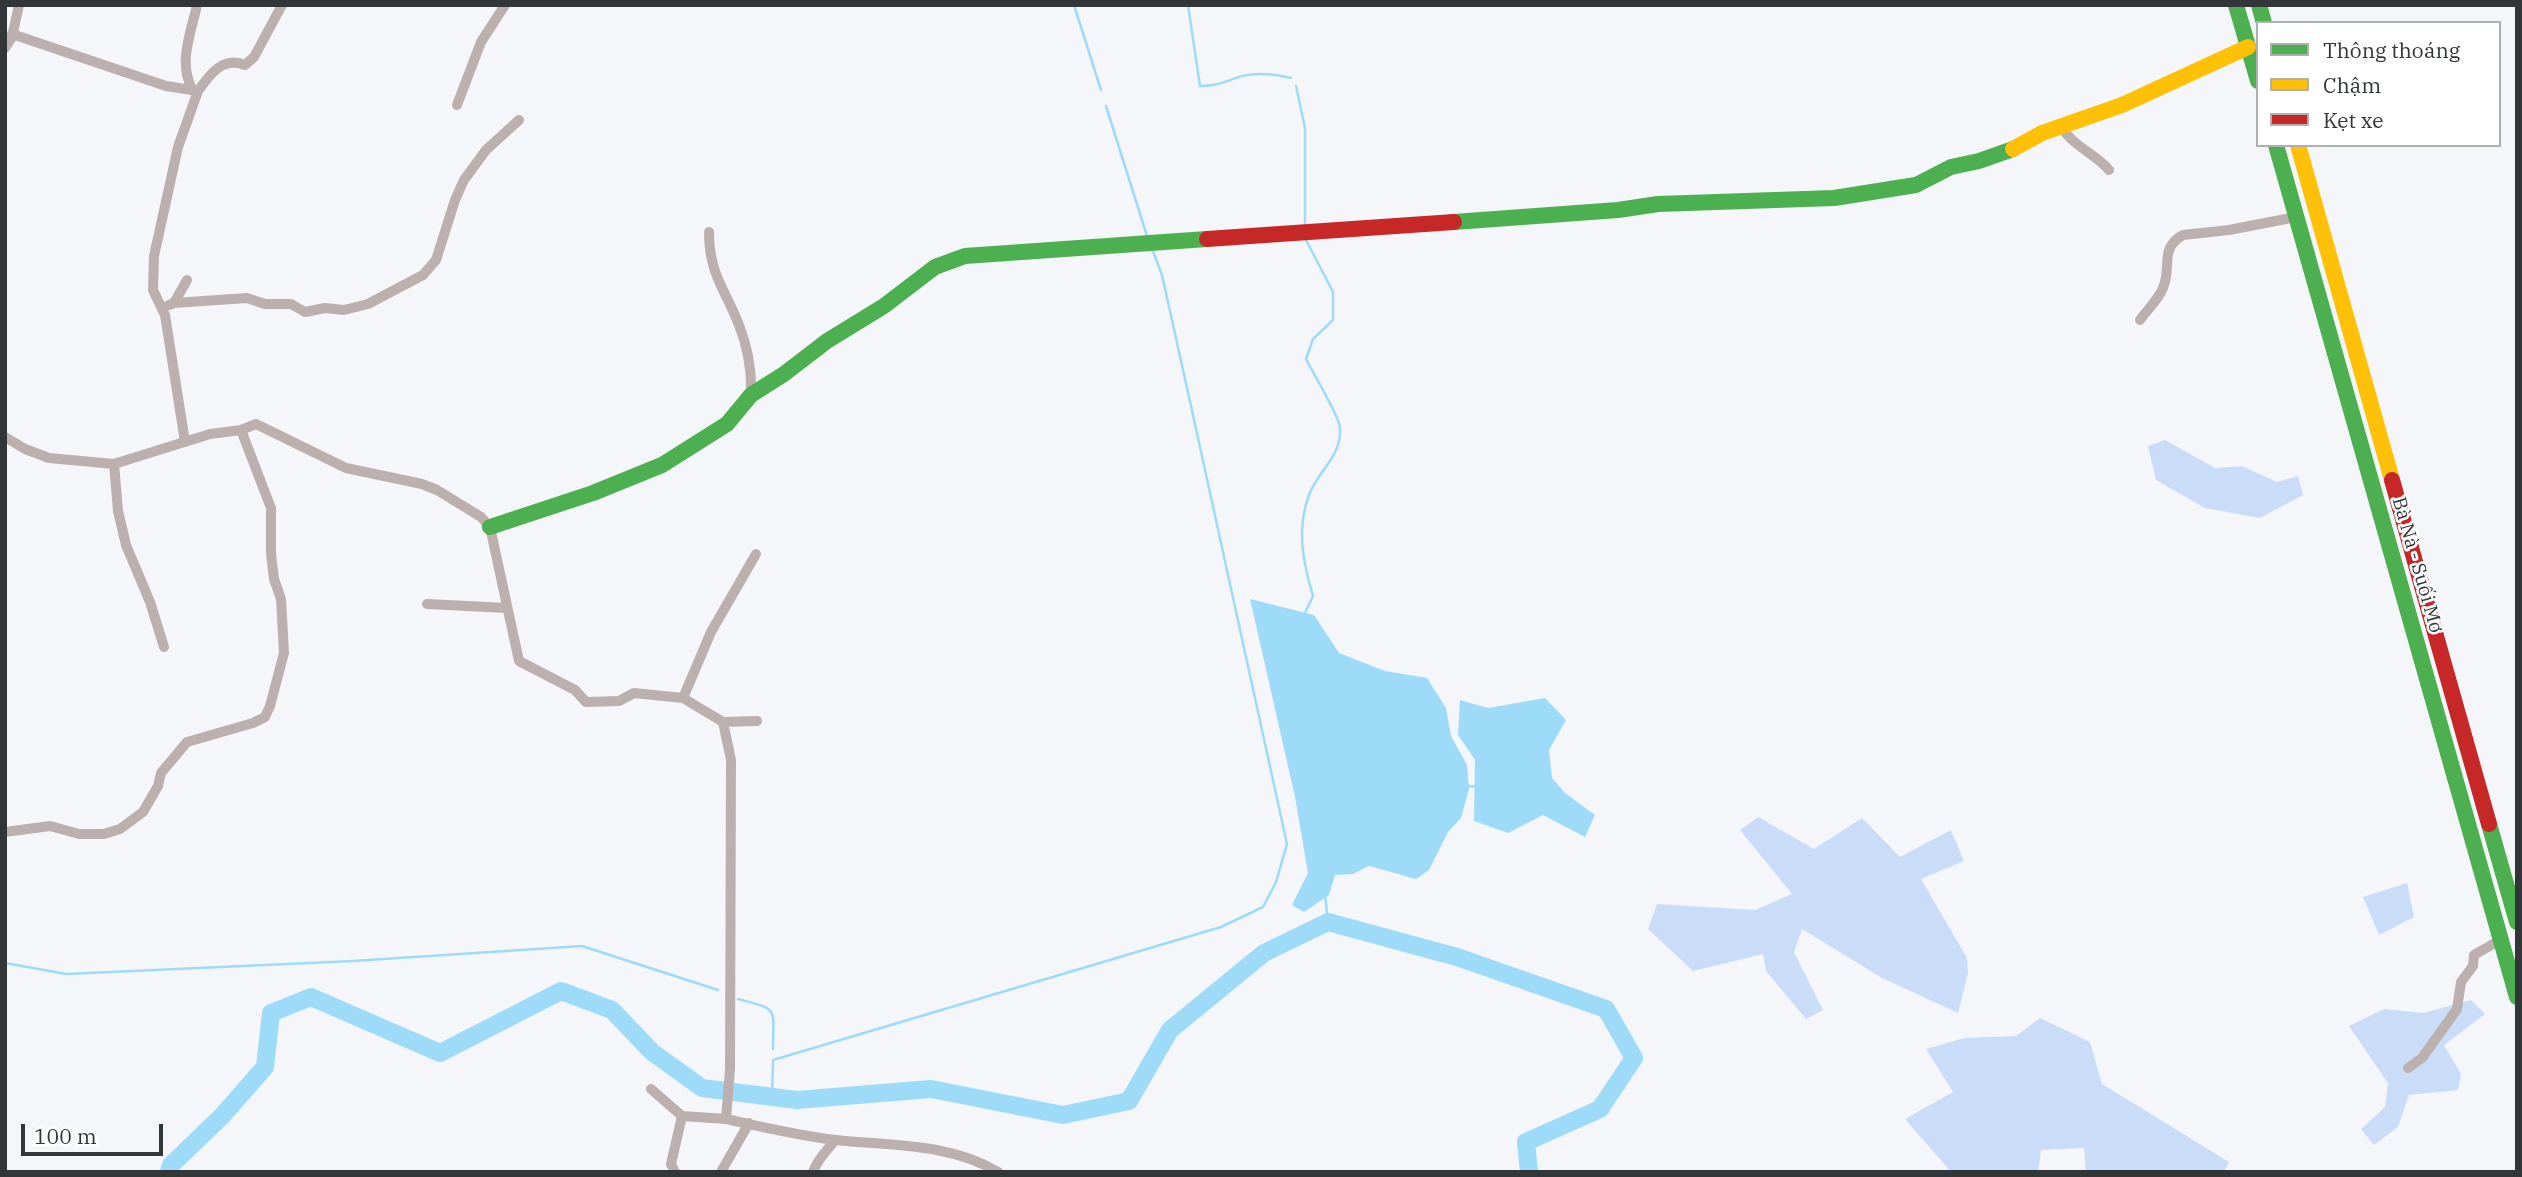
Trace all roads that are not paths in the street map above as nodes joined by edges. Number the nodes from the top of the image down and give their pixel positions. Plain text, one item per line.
1 (19, 5) edge
2 (197, 5) edge
3 (282, 5) edge
4 (505, 5) edge
5 (2236, 5) edge
6 (12, 34) junction
7 (2253, 45) edge
8 (5, 48) edge
9 (2256, 67) edge
10 (198, 91) junction
11 (457, 105) dead end
12 (519, 120) dead end
13 (2062, 126) junction
14 (2277, 147) edge
15 (2299, 147) edge
16 (2109, 170) dead end
17 (2296, 217) junction
18 (709, 232) dead end
19 (187, 279) dead end
20 (174, 303) junction
21 (162, 309) junction
22 (2140, 320) dead end
23 (751, 395) junction
24 (241, 430) junction
25 (5, 437) edge
26 (185, 442) junction
27 (114, 464) junction
28 (490, 527) junction
29 (755, 554) dead end
30 (427, 604) dead end
31 (508, 608) junction
32 (2436, 640) junction
33 (2418, 644) junction
34 (164, 647) dead end
35 (683, 698) junction
36 (757, 721) dead end
37 (723, 722) junction
38 (5, 832) edge
39 (2517, 922) edge
40 (2500, 940) junction
41 (2517, 998) edge
42 (2408, 1068) dead end
43 (651, 1089) dead end
44 (682, 1116) junction
45 (726, 1119) junction
46 (749, 1123) junction
47 (835, 1140) junction
48 (675, 1172) edge
49 (721, 1172) edge
50 (813, 1172) edge
51 (998, 1172) edge

1 - 6 street
2 - 10 street
3 - 10 street
4 - 11 street
5 - 7 street
6 - 8 street
6 - 10 street
7 - 9 street
7 - 13 street
10 - 21 street
12 - 20 street
13 - 16 street
13 - 23 street
14 - 17 street, Bà Nà - Suối Mơ
15 - 32 street, Bà Nà - Suối Mơ
17 - 22 street
17 - 33 street, Bà Nà - Suối Mơ
18 - 23 street
19 - 20 street
20 - 21 street
21 - 26 street
23 - 28 street
24 - 26 street
24 - 28 street
24 - 38 street
25 - 27 street
26 - 27 street
27 - 34 street
28 - 31 street
29 - 35 street
30 - 31 street
31 - 35 street
32 - 33 street
32 - 39 street, Bà Nà - Suối Mơ
33 - 40 street, Bà Nà - Suối Mơ
35 - 37 street
36 - 37 street
37 - 45 street
40 - 41 street, Bà Nà - Suối Mơ
40 - 42 street
43 - 44 street
44 - 45 street
44 - 48 street
45 - 46 street
46 - 47 street
46 - 49 street
47 - 50 street
47 - 51 street

